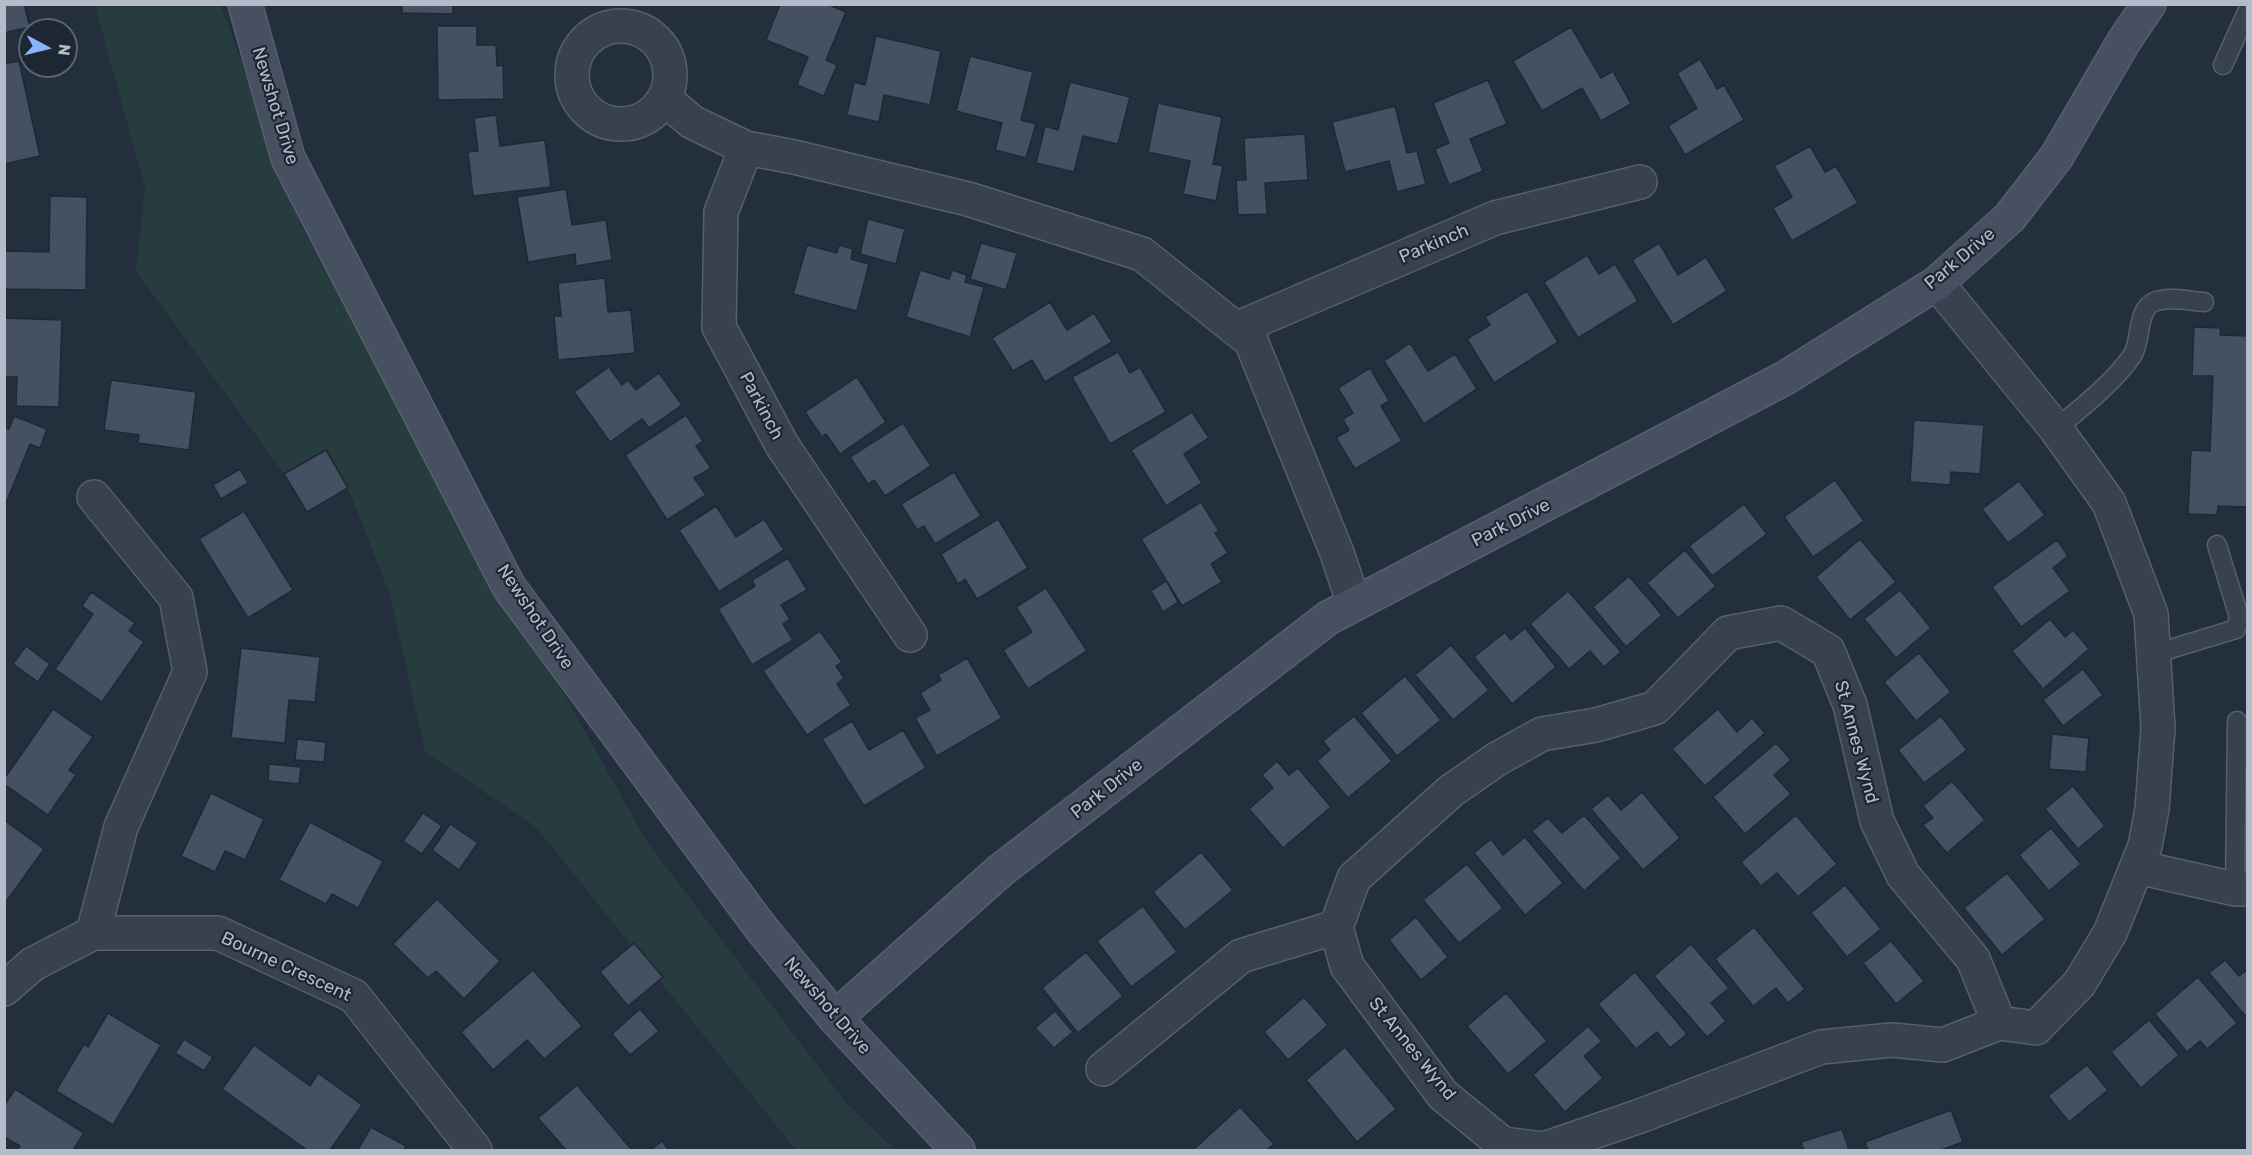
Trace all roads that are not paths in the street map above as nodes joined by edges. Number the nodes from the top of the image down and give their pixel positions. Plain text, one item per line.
1 (245, 4) edge
2 (2149, 4) edge
3 (2247, 10) edge
4 (2223, 65) dead end
5 (665, 99) dead end
6 (746, 148) junction
7 (1640, 182) dead end
8 (1937, 283) junction
9 (2204, 302) dead end
10 (1236, 329) junction
11 (2056, 429) junction
12 (94, 497) dead end
13 (2217, 544) dead end
14 (1354, 604) junction
15 (910, 635) dead end
16 (2154, 654) junction
17 (2237, 721) dead end
18 (2137, 867) junction
19 (2241, 889) edge
20 (1336, 927) junction
21 (93, 933) junction
22 (4, 989) edge
23 (835, 1018) junction
24 (1999, 1023) junction
25 (1103, 1069) dead end
26 (475, 1150) edge
27 (958, 1150) edge

1 - 23 street, Newshot Drive
2 - 8 street, Park Drive
3 - 4 lane
5 - 6 street
6 - 10 street
6 - 15 street, Parkinch
7 - 10 street, Parkinch
8 - 11 street, St Annes Wynd
8 - 14 street, Park Drive
9 - 11 lane
10 - 14 street
11 - 16 street, St Annes Wynd
12 - 21 street
13 - 16 lane
14 - 23 street, Park Drive
16 - 18 street, St Annes Wynd
17 - 19 lane
18 - 19 street
18 - 24 street, St Annes Wynd
20 - 24 street, St Annes Wynd
20 - 24 street, St Annes Wynd
20 - 25 street
21 - 22 street, Bourne Crescent
21 - 26 street, Bourne Crescent
23 - 27 street, Newshot Drive

